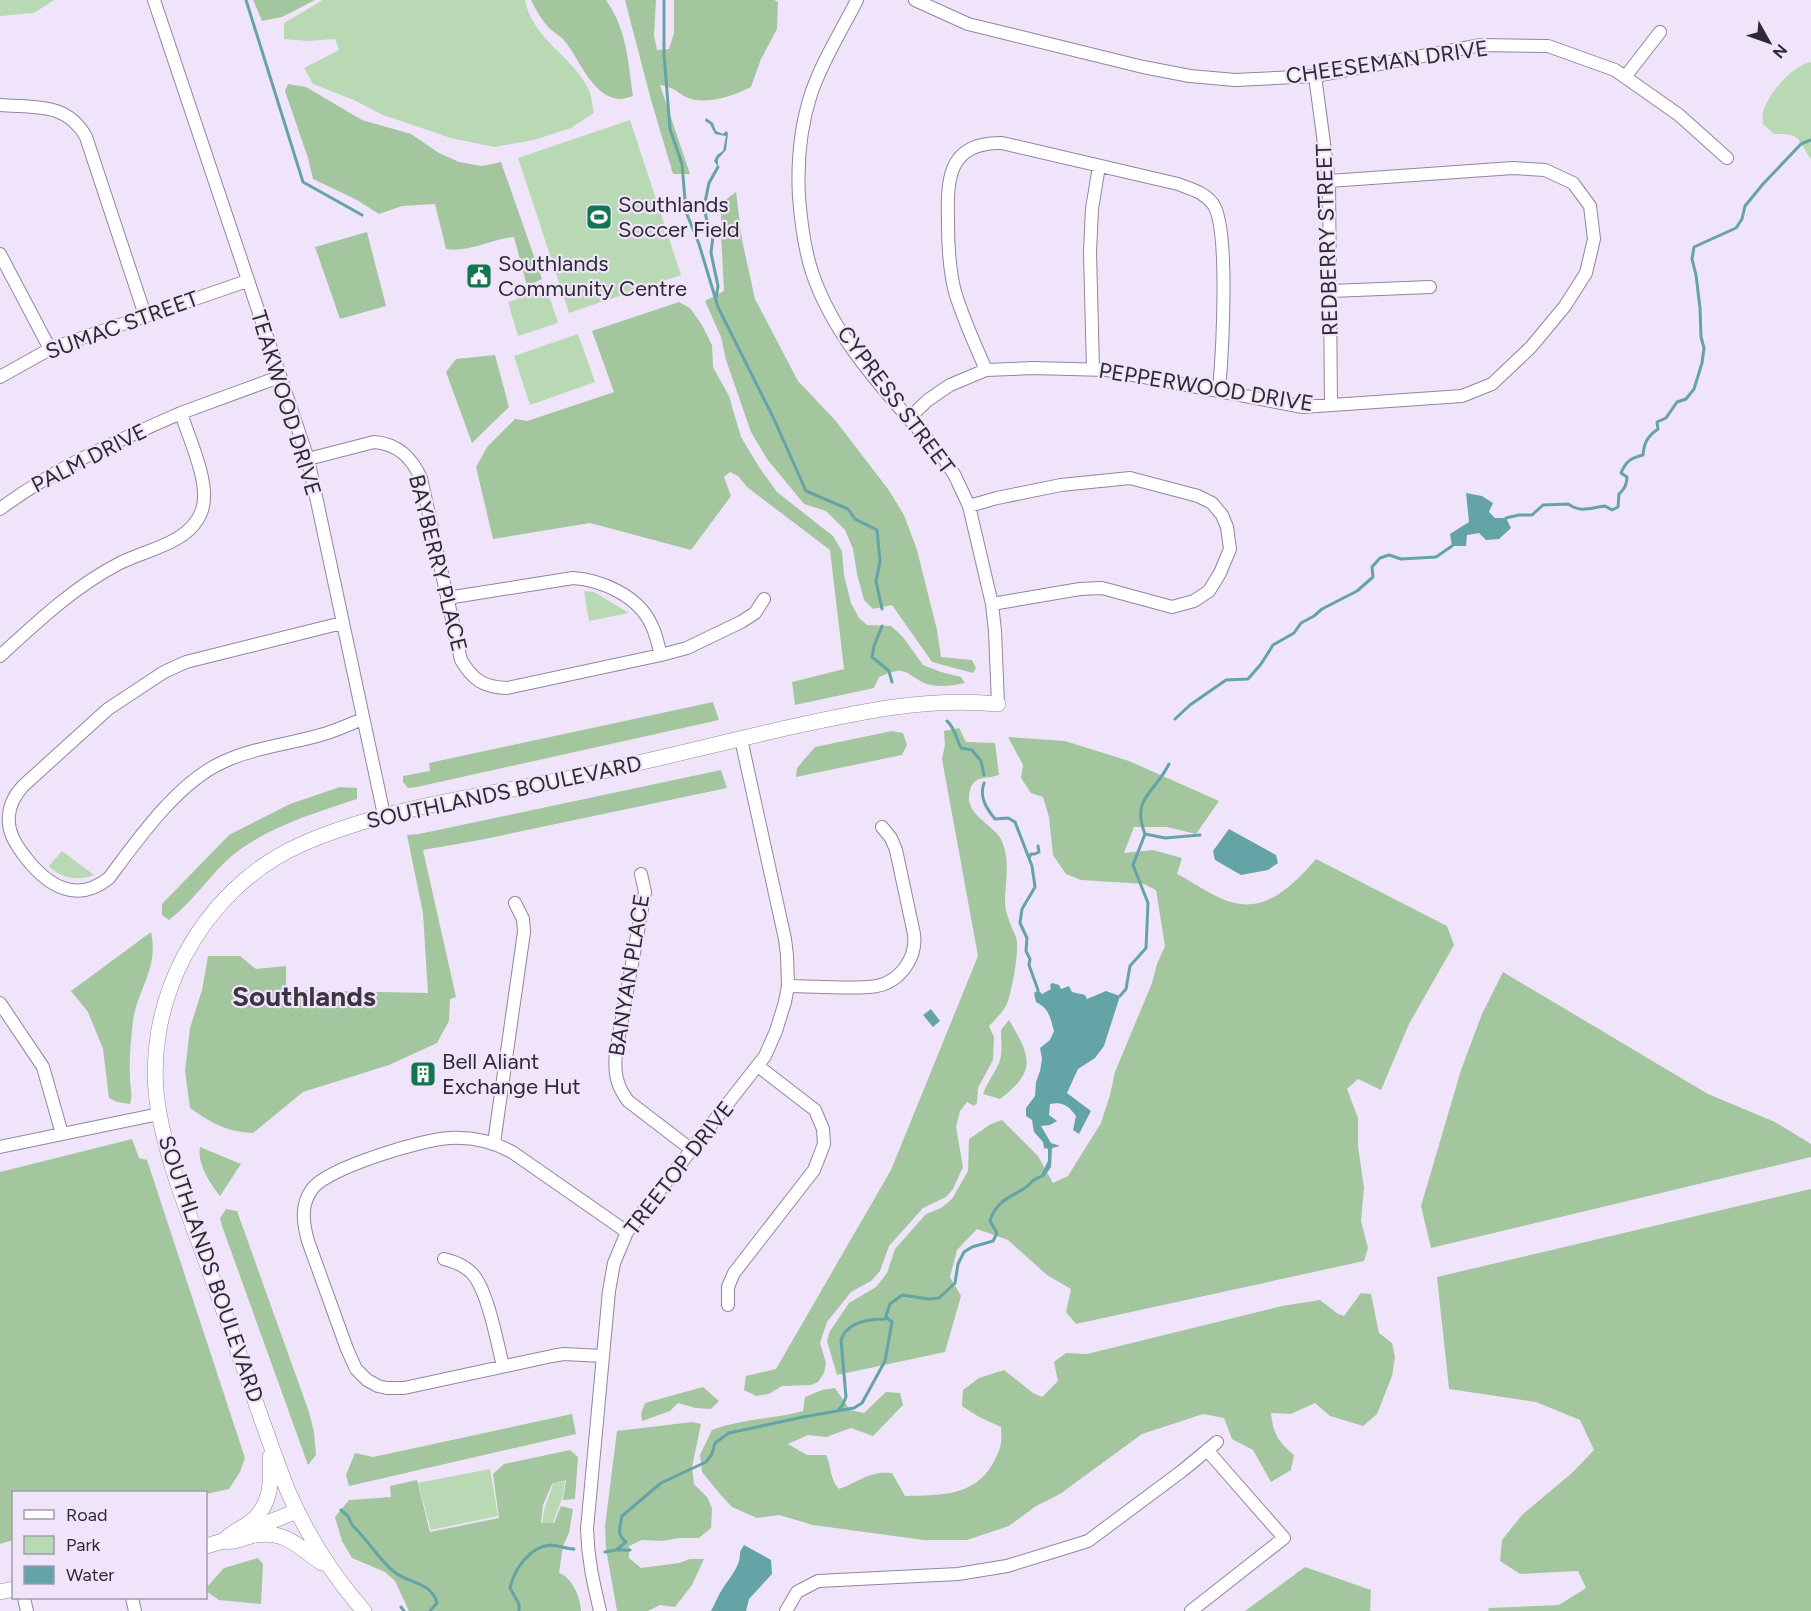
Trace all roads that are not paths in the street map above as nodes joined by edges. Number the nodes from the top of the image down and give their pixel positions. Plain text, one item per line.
1 (154, 0) edge
2 (857, 0) edge
3 (915, 0) edge
4 (1660, 32) dead end
5 (1316, 76) junction
6 (1625, 77) junction
7 (0, 105) edge
8 (1727, 158) dead end
9 (1099, 166) junction
10 (1329, 180) junction
11 (0, 254) edge
12 (247, 281) junction
13 (1430, 287) dead end
14 (1331, 291) junction
15 (145, 315) junction
16 (50, 349) junction
17 (1093, 369) junction
18 (986, 370) junction
19 (0, 377) edge
20 (279, 377) junction
21 (1219, 390) junction
22 (1332, 405) junction
23 (181, 413) junction
24 (909, 418) junction
25 (308, 459) junction
26 (969, 506) junction
27 (0, 509) edge
28 (447, 598) junction
29 (764, 599) dead end
30 (992, 604) junction
31 (342, 623) junction
32 (0, 656) edge
33 (661, 656) junction
34 (998, 704) joint
35 (363, 719) junction
36 (741, 739) junction
37 (384, 815) junction
38 (882, 826) dead end
39 (641, 874) dead end
40 (514, 903) dead end
41 (788, 986) junction
42 (0, 1004) edge
43 (758, 1066) junction
44 (159, 1114) junction
45 (62, 1134) junction
46 (494, 1143) junction
47 (0, 1147) edge
48 (692, 1150) junction
49 (627, 1232) junction
50 (444, 1259) dead end
51 (728, 1305) dead end
52 (603, 1356) junction
53 (503, 1366) junction
54 (268, 1436) junction
55 (1217, 1442) dead end
56 (1207, 1450) junction
57 (297, 1511) junction
58 (223, 1541) junction
59 (207, 1546) edge
60 (330, 1567) junction
61 (364, 1611) edge
62 (600, 1611) edge
63 (786, 1611) edge
64 (1191, 1611) edge

1 - 12 street, TEAKWOOD DRIVE
2 - 24 street, CYPRESS STREET
3 - 5 street, CHEESEMAN DRIVE
4 - 6 street
5 - 6 street, CHEESEMAN DRIVE
5 - 10 street, REDBERRY STREET
6 - 8 street, CHEESEMAN DRIVE
7 - 15 street
9 - 17 street
9 - 18 street
9 - 21 street
10 - 14 street, REDBERRY STREET
10 - 22 street, PEPPERWOOD DRIVE
11 - 16 street
12 - 15 street, SUMAC STREET
12 - 20 street, TEAKWOOD DRIVE
13 - 14 street
14 - 22 street, REDBERRY STREET
15 - 16 street, SUMAC STREET
16 - 19 street, SUMAC STREET
17 - 18 street, PEPPERWOOD DRIVE
17 - 21 street, PEPPERWOOD DRIVE
18 - 24 street, PEPPERWOOD DRIVE
20 - 23 street, PALM DRIVE
20 - 25 street, TEAKWOOD DRIVE
21 - 22 street, PEPPERWOOD DRIVE
23 - 27 street, PALM DRIVE
23 - 32 street
24 - 26 street, CYPRESS STREET
25 - 28 street, BAYBERRY PLACE
25 - 31 street, TEAKWOOD DRIVE
26 - 30 street, CYPRESS STREET
26 - 30 street
28 - 33 street
28 - 33 street, BAYBERRY PLACE
29 - 33 street, BAYBERRY PLACE
30 - 34 street, CYPRESS STREET
31 - 35 street, TEAKWOOD DRIVE
31 - 35 street
34 - 36 main road, SOUTHLANDS BOULEVARD
35 - 37 street, TEAKWOOD DRIVE
36 - 37 main road, SOUTHLANDS BOULEVARD
36 - 41 street, TREETOP DRIVE
37 - 44 main road, SOUTHLANDS BOULEVARD
38 - 41 street
39 - 48 street, BANYAN PLACE
40 - 46 street
41 - 43 street, TREETOP DRIVE
42 - 45 street
43 - 48 street, TREETOP DRIVE
43 - 51 street
44 - 45 street
44 - 54 main road, SOUTHLANDS BOULEVARD
45 - 47 street
46 - 49 street
46 - 53 street
48 - 49 street, TREETOP DRIVE
49 - 52 street, TREETOP DRIVE
50 - 53 street
52 - 53 street
52 - 62 street, TREETOP DRIVE
54 - 57 main road, SOUTHLANDS BOULEVARD
54 - 58 main road
55 - 56 street
56 - 63 street
56 - 64 street
57 - 58 main road
57 - 60 main road, SOUTHLANDS BOULEVARD
58 - 59 main road
58 - 60 main road
60 - 61 main road, SOUTHLANDS BOULEVARD

